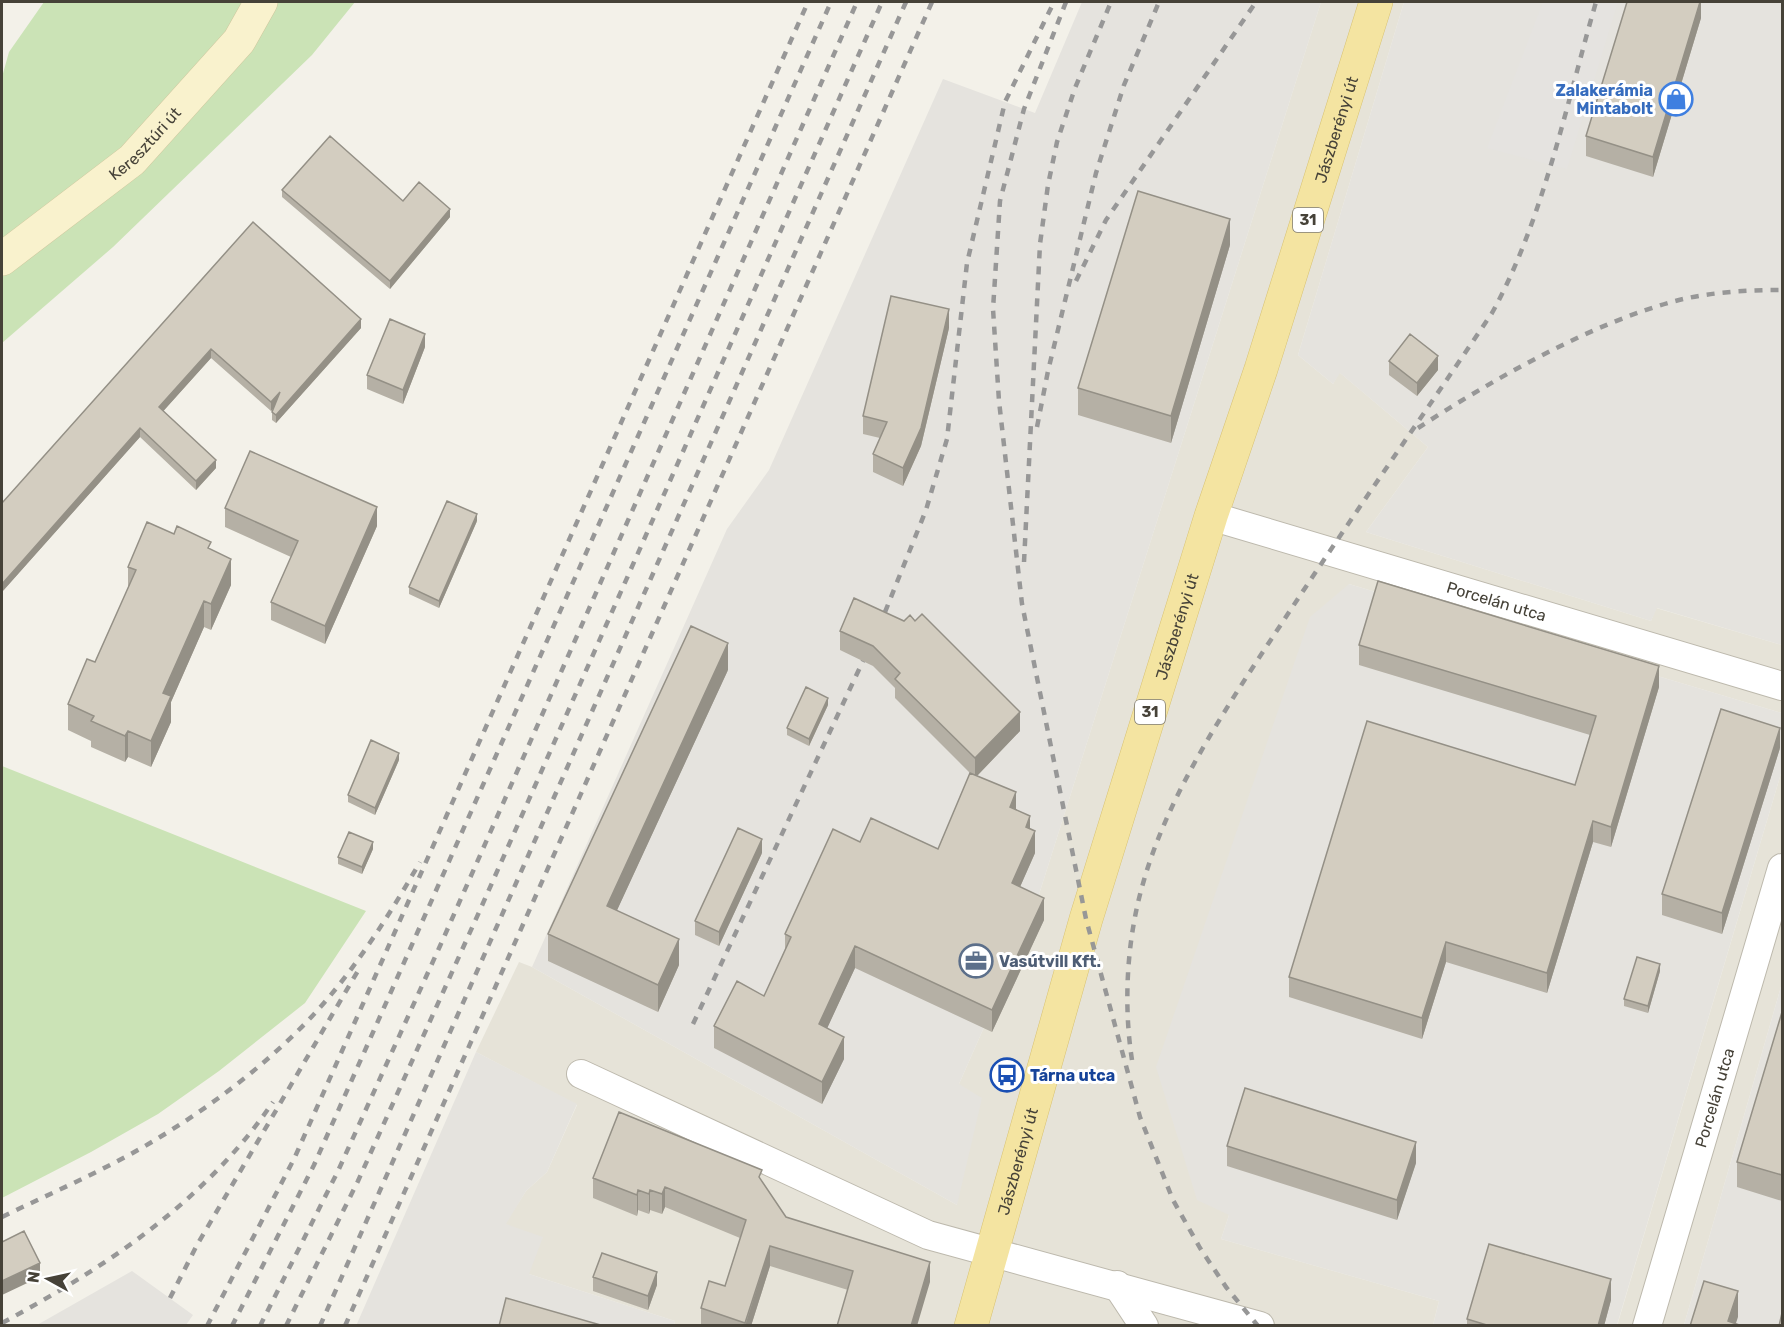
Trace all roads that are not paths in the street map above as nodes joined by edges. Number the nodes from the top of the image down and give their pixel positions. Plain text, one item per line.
1 (261, 2) edge
2 (1376, 2) edge
3 (2, 259) edge
4 (1210, 516) junction
5 (1782, 686) edge
6 (1782, 868) edge
7 (581, 1074) dead end
8 (990, 1254) junction
9 (1118, 1285) junction
10 (971, 1326) edge
11 (1144, 1326) edge
12 (1260, 1326) edge
13 (1647, 1326) edge

1 - 3 main road, Keresztúri út
2 - 4 main road, Jászberényi út / 31
4 - 5 street, Porcelán utca
4 - 8 main road, Jászberényi út / 31
6 - 13 street, Porcelán utca
7 - 8 street
8 - 9 street
8 - 10 main road, Jászberényi út / 31
9 - 11 street
9 - 12 street

